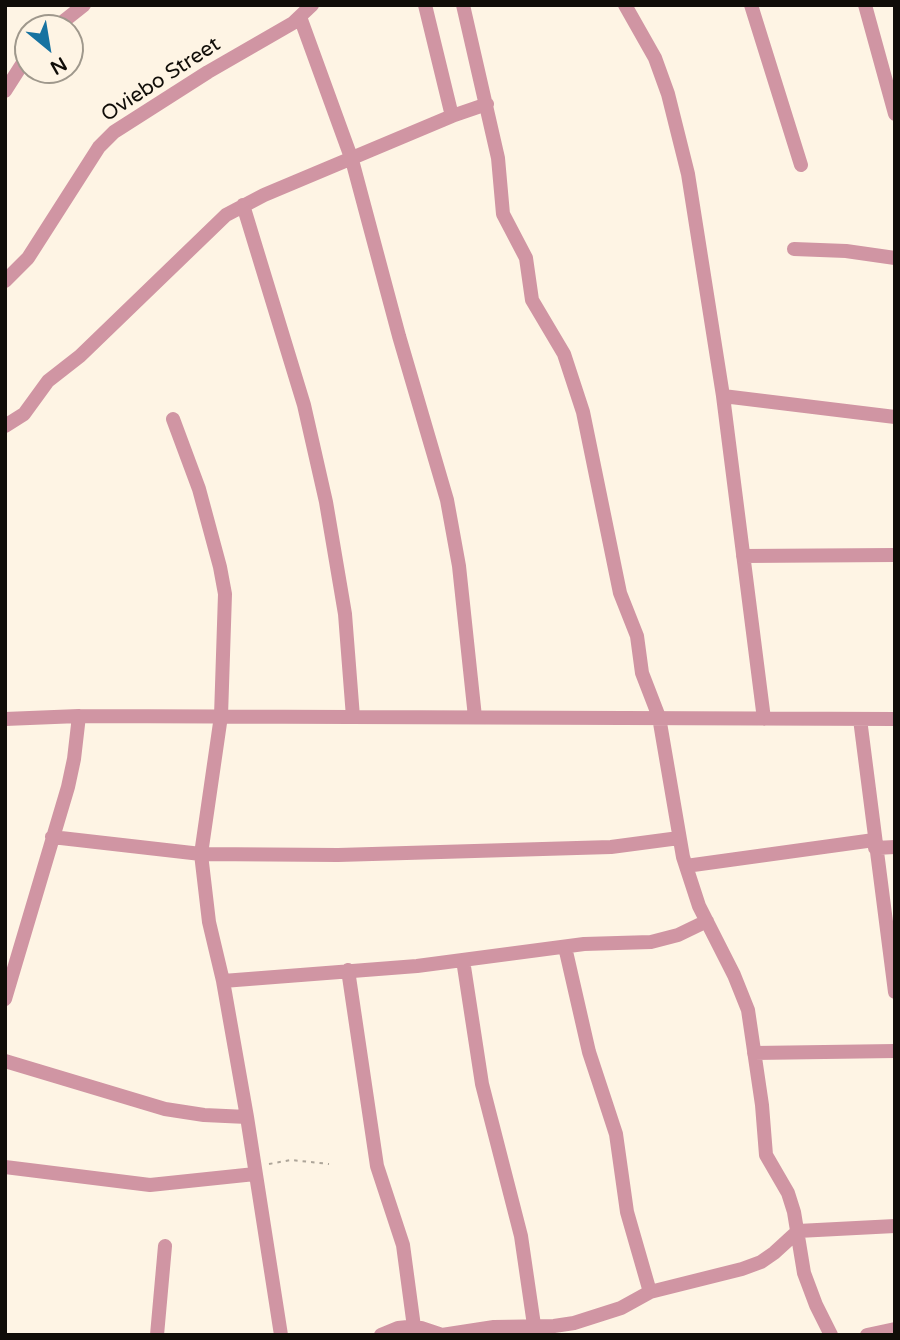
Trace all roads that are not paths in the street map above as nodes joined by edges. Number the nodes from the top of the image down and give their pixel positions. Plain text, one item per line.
1 (312, 5) edge
2 (425, 5) edge
3 (463, 5) edge
4 (625, 5) edge
5 (751, 5) edge
6 (865, 5) edge
7 (300, 17) junction
8 (889, 72) edge
9 (487, 104) junction
10 (895, 114) edge
11 (452, 116) junction
12 (352, 160) junction
13 (801, 165) dead end
14 (243, 205) junction
15 (793, 248) dead end
16 (895, 258) edge
17 (5, 281) edge
18 (723, 396) junction
19 (895, 417) edge
20 (173, 419) dead end
21 (5, 426) edge
22 (895, 555) edge
23 (743, 556) junction
24 (79, 716) junction
25 (220, 716) junction
26 (353, 717) junction
27 (475, 717) junction
28 (659, 717) junction
29 (5, 719) edge
30 (764, 719) junction
31 (860, 719) junction
32 (895, 719) edge
33 (52, 837) junction
34 (679, 838) junction
35 (875, 844) junction
36 (895, 847) edge
37 (201, 854) junction
38 (686, 866) junction
39 (707, 921) junction
40 (565, 947) junction
41 (463, 960) junction
42 (894, 964) edge
43 (348, 970) junction
44 (9, 976) edge
45 (223, 981) junction
46 (895, 992) edge
47 (5, 999) edge
48 (895, 1051) edge
49 (754, 1053) junction
50 (5, 1061) edge
51 (247, 1117) junction
52 (5, 1167) edge
53 (255, 1170) junction
54 (895, 1226) edge
55 (798, 1231) junction
56 (165, 1246) dead end
57 (650, 1292) junction
58 (534, 1325) junction
59 (414, 1326) junction
60 (895, 1329) edge
61 (157, 1335) edge
62 (281, 1335) edge
63 (382, 1335) edge
64 (831, 1335) edge
65 (867, 1335) edge

1 - 7 street, Oviebo Street
2 - 11 street
3 - 9 street
4 - 18 street
5 - 13 street
6 - 8 street
7 - 12 street
7 - 17 street, Oviebo Street
8 - 10 street
9 - 11 street
9 - 28 street
11 - 12 street
12 - 14 street
12 - 27 street
14 - 21 street
14 - 26 street
15 - 16 street
18 - 19 street
18 - 23 street
20 - 25 street
22 - 23 street
23 - 30 street
24 - 25 street
24 - 29 street
24 - 33 street
25 - 26 street
25 - 37 street
26 - 27 street
27 - 28 street
28 - 30 street
28 - 34 street
30 - 31 street
31 - 32 street
31 - 35 street
33 - 37 street
33 - 44 street
34 - 37 street
34 - 38 street
35 - 36 street
35 - 38 street
35 - 42 street
37 - 45 street
38 - 39 street
39 - 40 street
39 - 49 street
40 - 41 street
40 - 57 street
41 - 43 street
41 - 58 street
42 - 46 street
43 - 45 street
43 - 59 street
44 - 47 street
45 - 51 street
48 - 49 street
49 - 55 street
50 - 51 street
51 - 53 street
52 - 53 street
53 - 62 street
54 - 55 street
55 - 57 street
55 - 64 street
56 - 61 street
57 - 58 street
58 - 59 street
59 - 63 street
60 - 65 street

